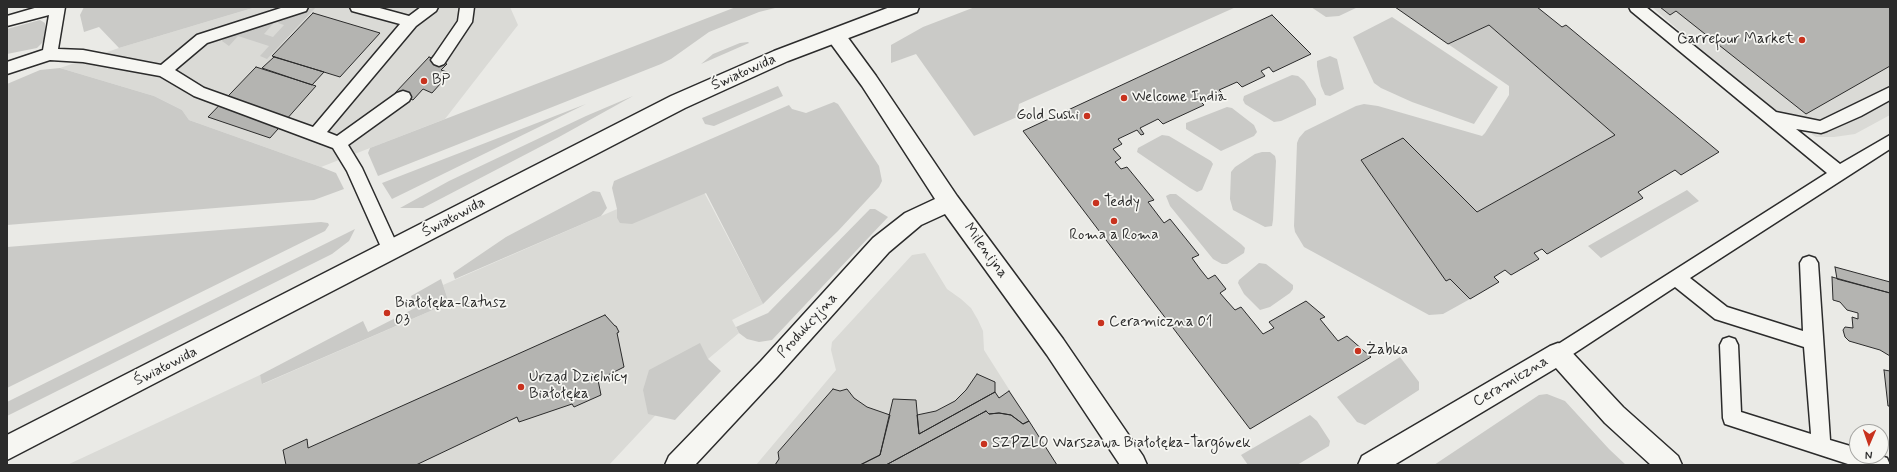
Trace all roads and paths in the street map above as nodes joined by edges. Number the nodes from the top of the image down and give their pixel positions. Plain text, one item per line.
1 (58, 7) edge
2 (300, 7) edge
3 (357, 7) edge
4 (431, 7) edge
5 (467, 7) edge
6 (910, 7) edge
7 (1636, 7) edge
8 (7, 21) edge
9 (411, 22) junction
10 (836, 36) junction
11 (50, 54) junction
12 (439, 60) dead end
13 (7, 68) edge
14 (164, 71) junction
15 (1890, 93) edge
16 (404, 97) dead end
17 (1771, 117) junction
18 (317, 134) junction
19 (1890, 141) edge
20 (339, 143) junction
21 (1839, 173) junction
22 (949, 202) junction
23 (391, 251) junction
24 (1808, 263) dead end
25 (1676, 276) junction
26 (1813, 342) junction
27 (1729, 345) dead end
28 (1558, 354) junction
29 (1821, 446) junction
30 (7, 448) edge
31 (678, 465) edge
32 (1134, 465) edge
33 (1371, 465) edge
34 (1670, 465) edge
35 (1880, 465) edge

1 - 8 lane
1 - 11 lane
2 - 14 lane
3 - 9 lane
4 - 9 lane
5 - 12 lane
6 - 10 street, Światowida
7 - 17 lane
9 - 18 lane
10 - 22 street, Milenijna
10 - 23 street, Światowida
11 - 13 lane
11 - 14 lane
14 - 18 lane
15 - 17 lane
16 - 20 lane
17 - 21 lane
18 - 20 lane
19 - 21 lane
20 - 23 lane
21 - 25 lane
22 - 31 street, Produkcyjna
22 - 32 street, Milenijna
23 - 30 street, Światowida
24 - 26 lane
25 - 26 lane
25 - 28 lane
26 - 29 lane
27 - 29 lane
28 - 33 street, Ceramiczna
28 - 34 street, Ceramiczna
29 - 35 lane

